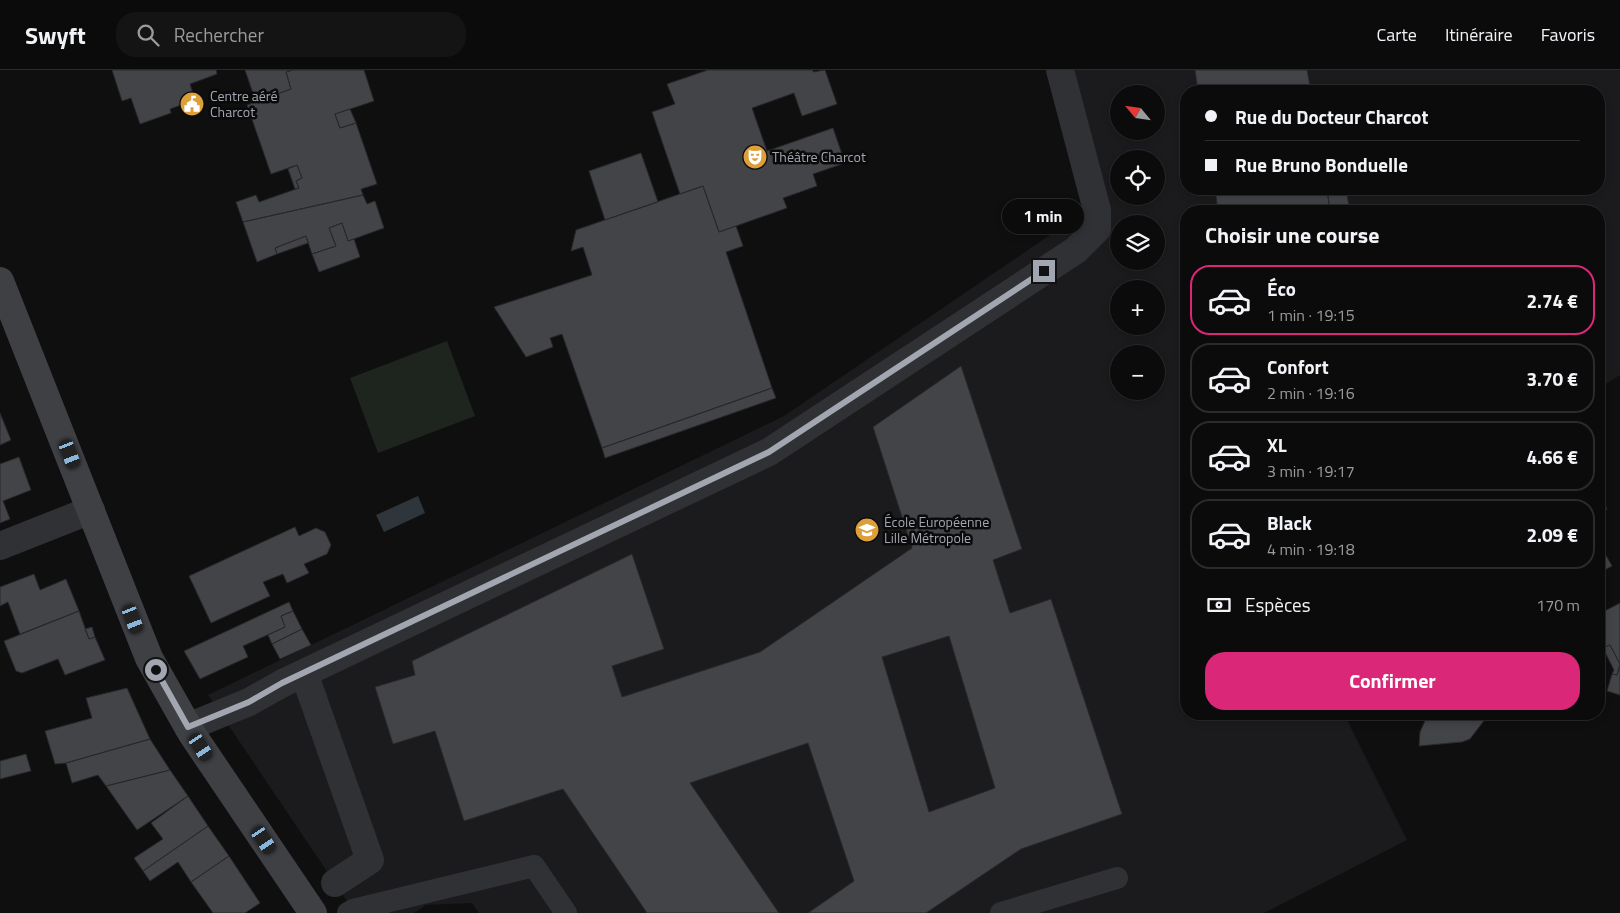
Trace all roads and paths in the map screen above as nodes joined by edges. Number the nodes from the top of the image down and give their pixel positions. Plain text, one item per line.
1 (1060, 70) edge
2 (0, 281) edge
3 (91, 510) junction
4 (0, 546) edge
5 (304, 673) junction
6 (188, 727) junction
7 (1117, 878) dead end
8 (335, 883) dead end
9 (313, 913) edge
10 (348, 913) edge
11 (566, 913) edge
12 (1001, 913) edge

1 - 5 street
2 - 3 street
3 - 4 street
3 - 6 street
5 - 6 street
5 - 8 street
6 - 9 street
7 - 12 lane
10 - 11 lane

